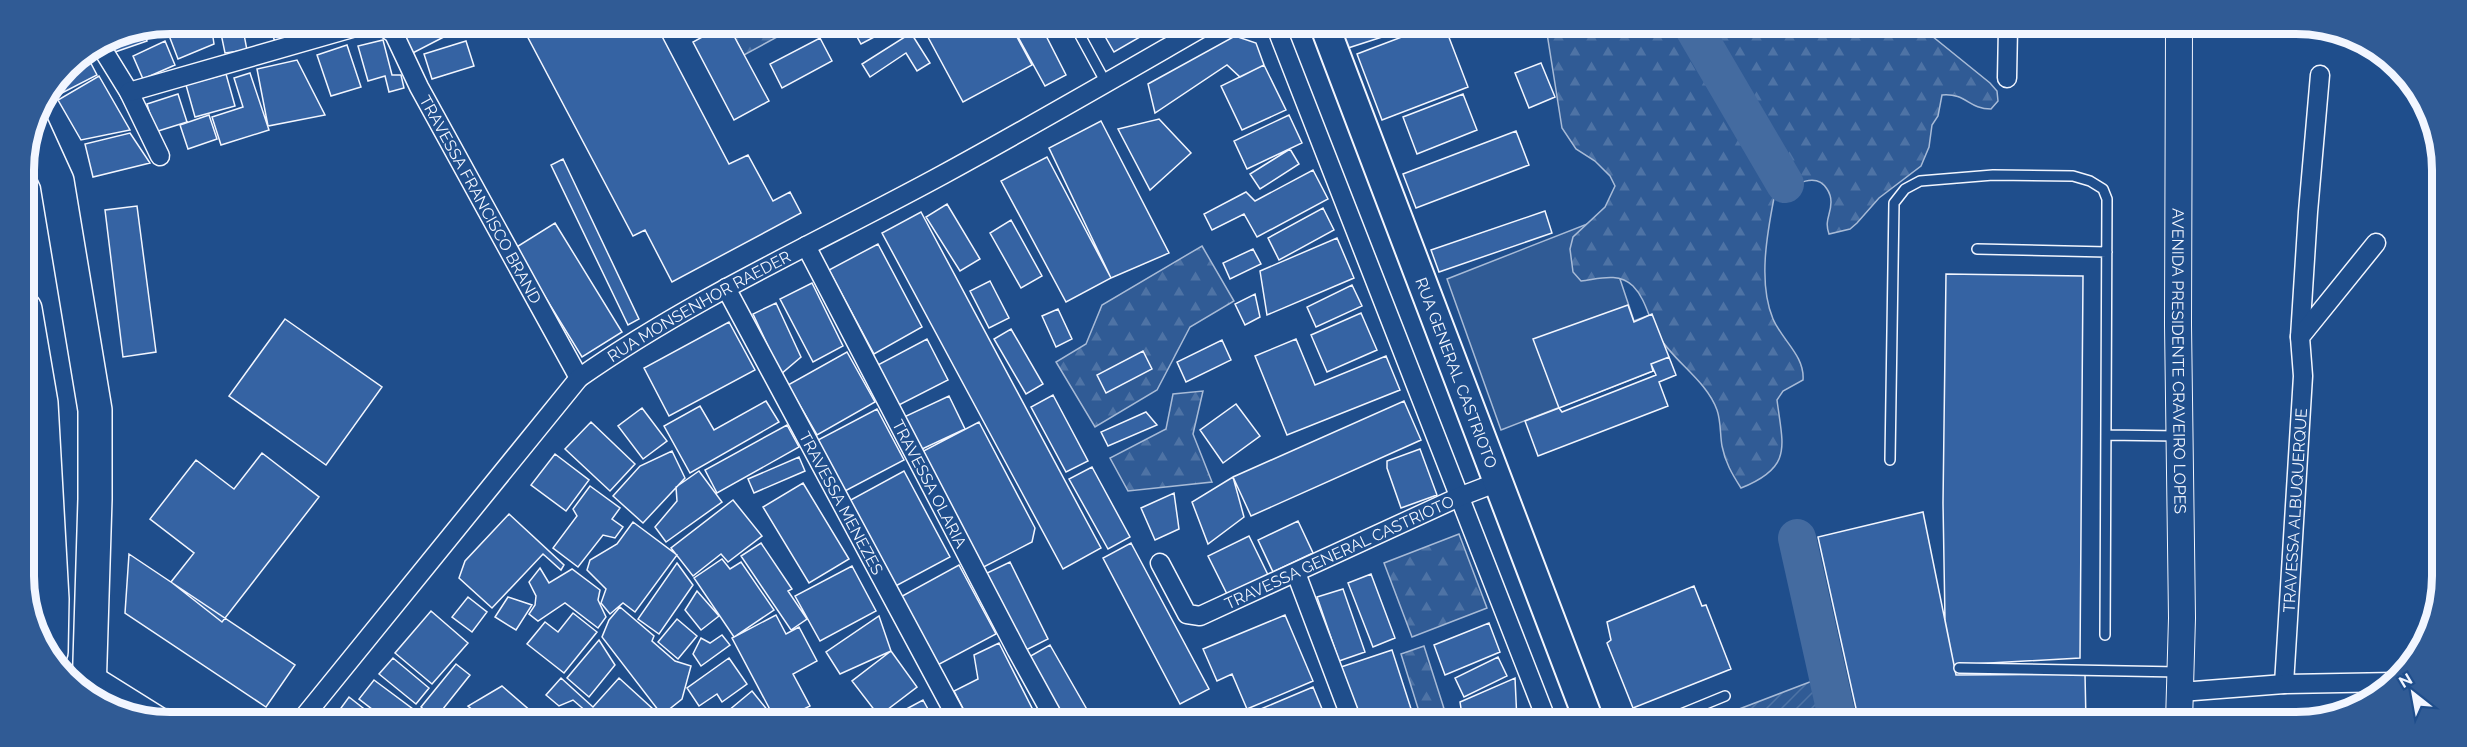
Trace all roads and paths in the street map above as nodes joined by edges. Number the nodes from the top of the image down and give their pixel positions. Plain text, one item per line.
1 (331, 34) edge
2 (394, 34) edge
3 (1079, 34) edge
4 (1191, 34) edge
5 (1279, 34) edge
6 (1328, 34) edge
7 (2008, 34) edge
8 (2179, 34) edge
9 (104, 52) edge
10 (2320, 75) dead end
11 (2007, 78) dead end
12 (1106, 83) junction
13 (129, 92) junction
14 (38, 140) edge
15 (160, 156) dead end
16 (2376, 243) dead end
17 (806, 246) junction
18 (1977, 249) dead end
19 (2107, 252) junction
20 (726, 288) junction
21 (2301, 337) junction
22 (35, 365) edge
23 (579, 378) junction
24 (2106, 435) junction
25 (2179, 436) junction
26 (1890, 460) dead end
27 (1498, 482) junction
28 (1459, 497) junction
29 (1160, 563) dead end
30 (1296, 573) junction
31 (2105, 635) dead end
32 (51, 641) edge
33 (1959, 668) dead end
34 (2181, 682) junction
35 (2381, 682) edge
36 (89, 683) edge
37 (2284, 684) junction
38 (1725, 696) dead end
39 (145, 710) edge
40 (308, 712) edge
41 (954, 712) edge
42 (1051, 712) edge
43 (1349, 712) edge
44 (1543, 712) edge
45 (1586, 712) edge
46 (1686, 712) edge
47 (2180, 712) edge
48 (2186, 712) edge

1 - 13 street
2 - 23 street, TRAVESSA FRANCISCO BRAND
3 - 12 lane
4 - 12 street, RUA MONSENHOR RAEDER
5 - 28 street
6 - 27 main road, RUA GENERAL CASTRIOTO
7 - 11 street
8 - 25 main road, AVENIDA PRESIDENTE CRAVEIRO LOPES
9 - 13 street
10 - 21 street, TRAVESSA ALBUQUERQUE
12 - 17 street, RUA MONSENHOR RAEDER
13 - 15 street
14 - 36 highway
16 - 21 street
17 - 20 street, RUA MONSENHOR RAEDER
17 - 42 street, TRAVESSA OLARIA
18 - 19 lane
19 - 24 lane
19 - 26 lane
20 - 23 street, RUA MONSENHOR RAEDER
20 - 41 street, TRAVESSA MENEZES
21 - 37 street, TRAVESSA ALBUQUERQUE
22 - 32 highway
23 - 40 street, RUA MONSENHOR RAEDER
24 - 25 lane
24 - 31 lane
25 - 34 main road, AVENIDA PRESIDENTE CRAVEIRO LOPES
27 - 28 street, TRAVESSA GENERAL CASTRIOTO
27 - 45 main road, RUA GENERAL CASTRIOTO
28 - 30 street, TRAVESSA GENERAL CASTRIOTO
28 - 44 street
29 - 30 street, TRAVESSA GENERAL CASTRIOTO
30 - 43 street
33 - 34 lane
34 - 37 street
34 - 47 main road, AVENIDA PRESIDENTE CRAVEIRO LOPES
34 - 48 main road, AVENIDA PRESIDENTE CRAVEIRO LOPES
35 - 37 street
36 - 39 street
38 - 46 lane

